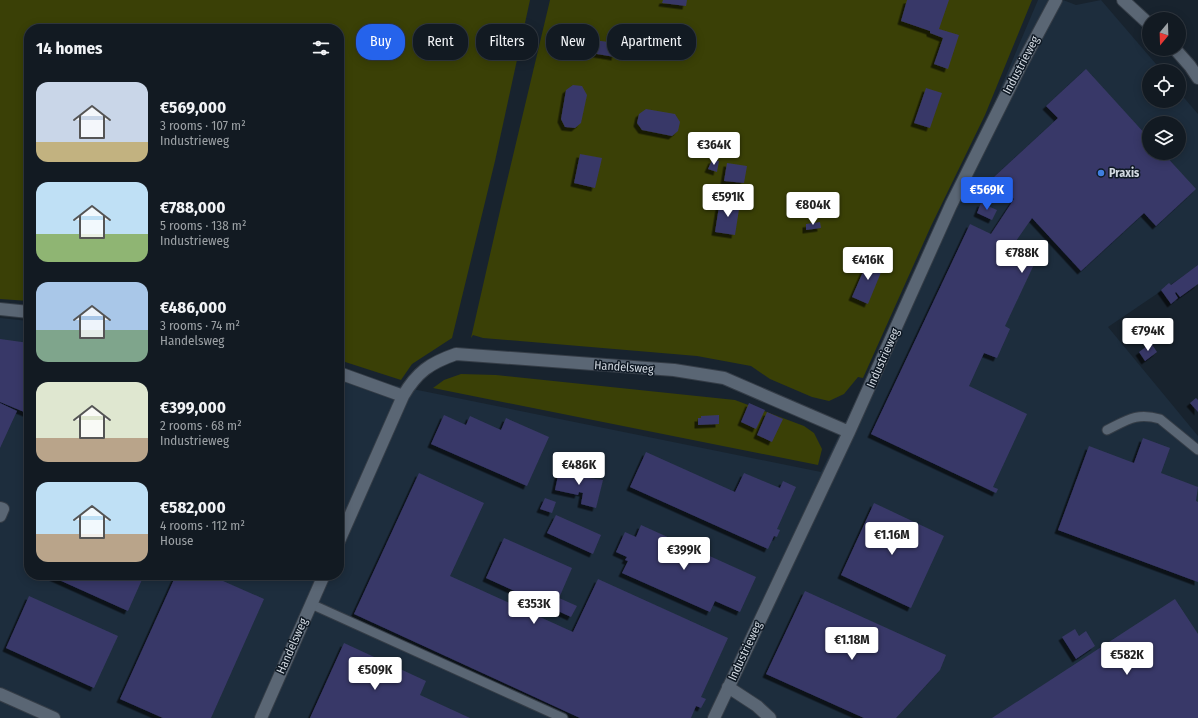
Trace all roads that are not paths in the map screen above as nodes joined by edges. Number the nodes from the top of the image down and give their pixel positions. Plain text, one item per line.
1 (1056, 0) edge
2 (1123, 0) edge
3 (1142, 18) edge
4 (1181, 56) edge
5 (1198, 78) edge
6 (0, 309) edge
7 (24, 311) edge
8 (344, 375) edge
9 (403, 396) junction
10 (1107, 430) dead end
11 (850, 432) junction
12 (1198, 450) edge
13 (0, 508) edge
14 (0, 516) edge
15 (344, 529) edge
16 (322, 580) edge
17 (311, 604) junction
18 (728, 687) junction
19 (0, 694) edge
20 (54, 718) edge
21 (261, 718) edge
22 (563, 718) edge
23 (714, 718) edge
24 (770, 718) edge

1 - 11 street, Industrieweg
2 - 3 street
4 - 5 street
6 - 7 street
8 - 9 street
9 - 11 street, Handelsweg
9 - 15 street, Handelsweg
10 - 12 lane
11 - 18 street, Industrieweg
13 - 14 street
16 - 17 street, Handelsweg
17 - 21 street, Handelsweg
17 - 22 lane
18 - 23 street, Industrieweg
18 - 24 street
19 - 20 street

